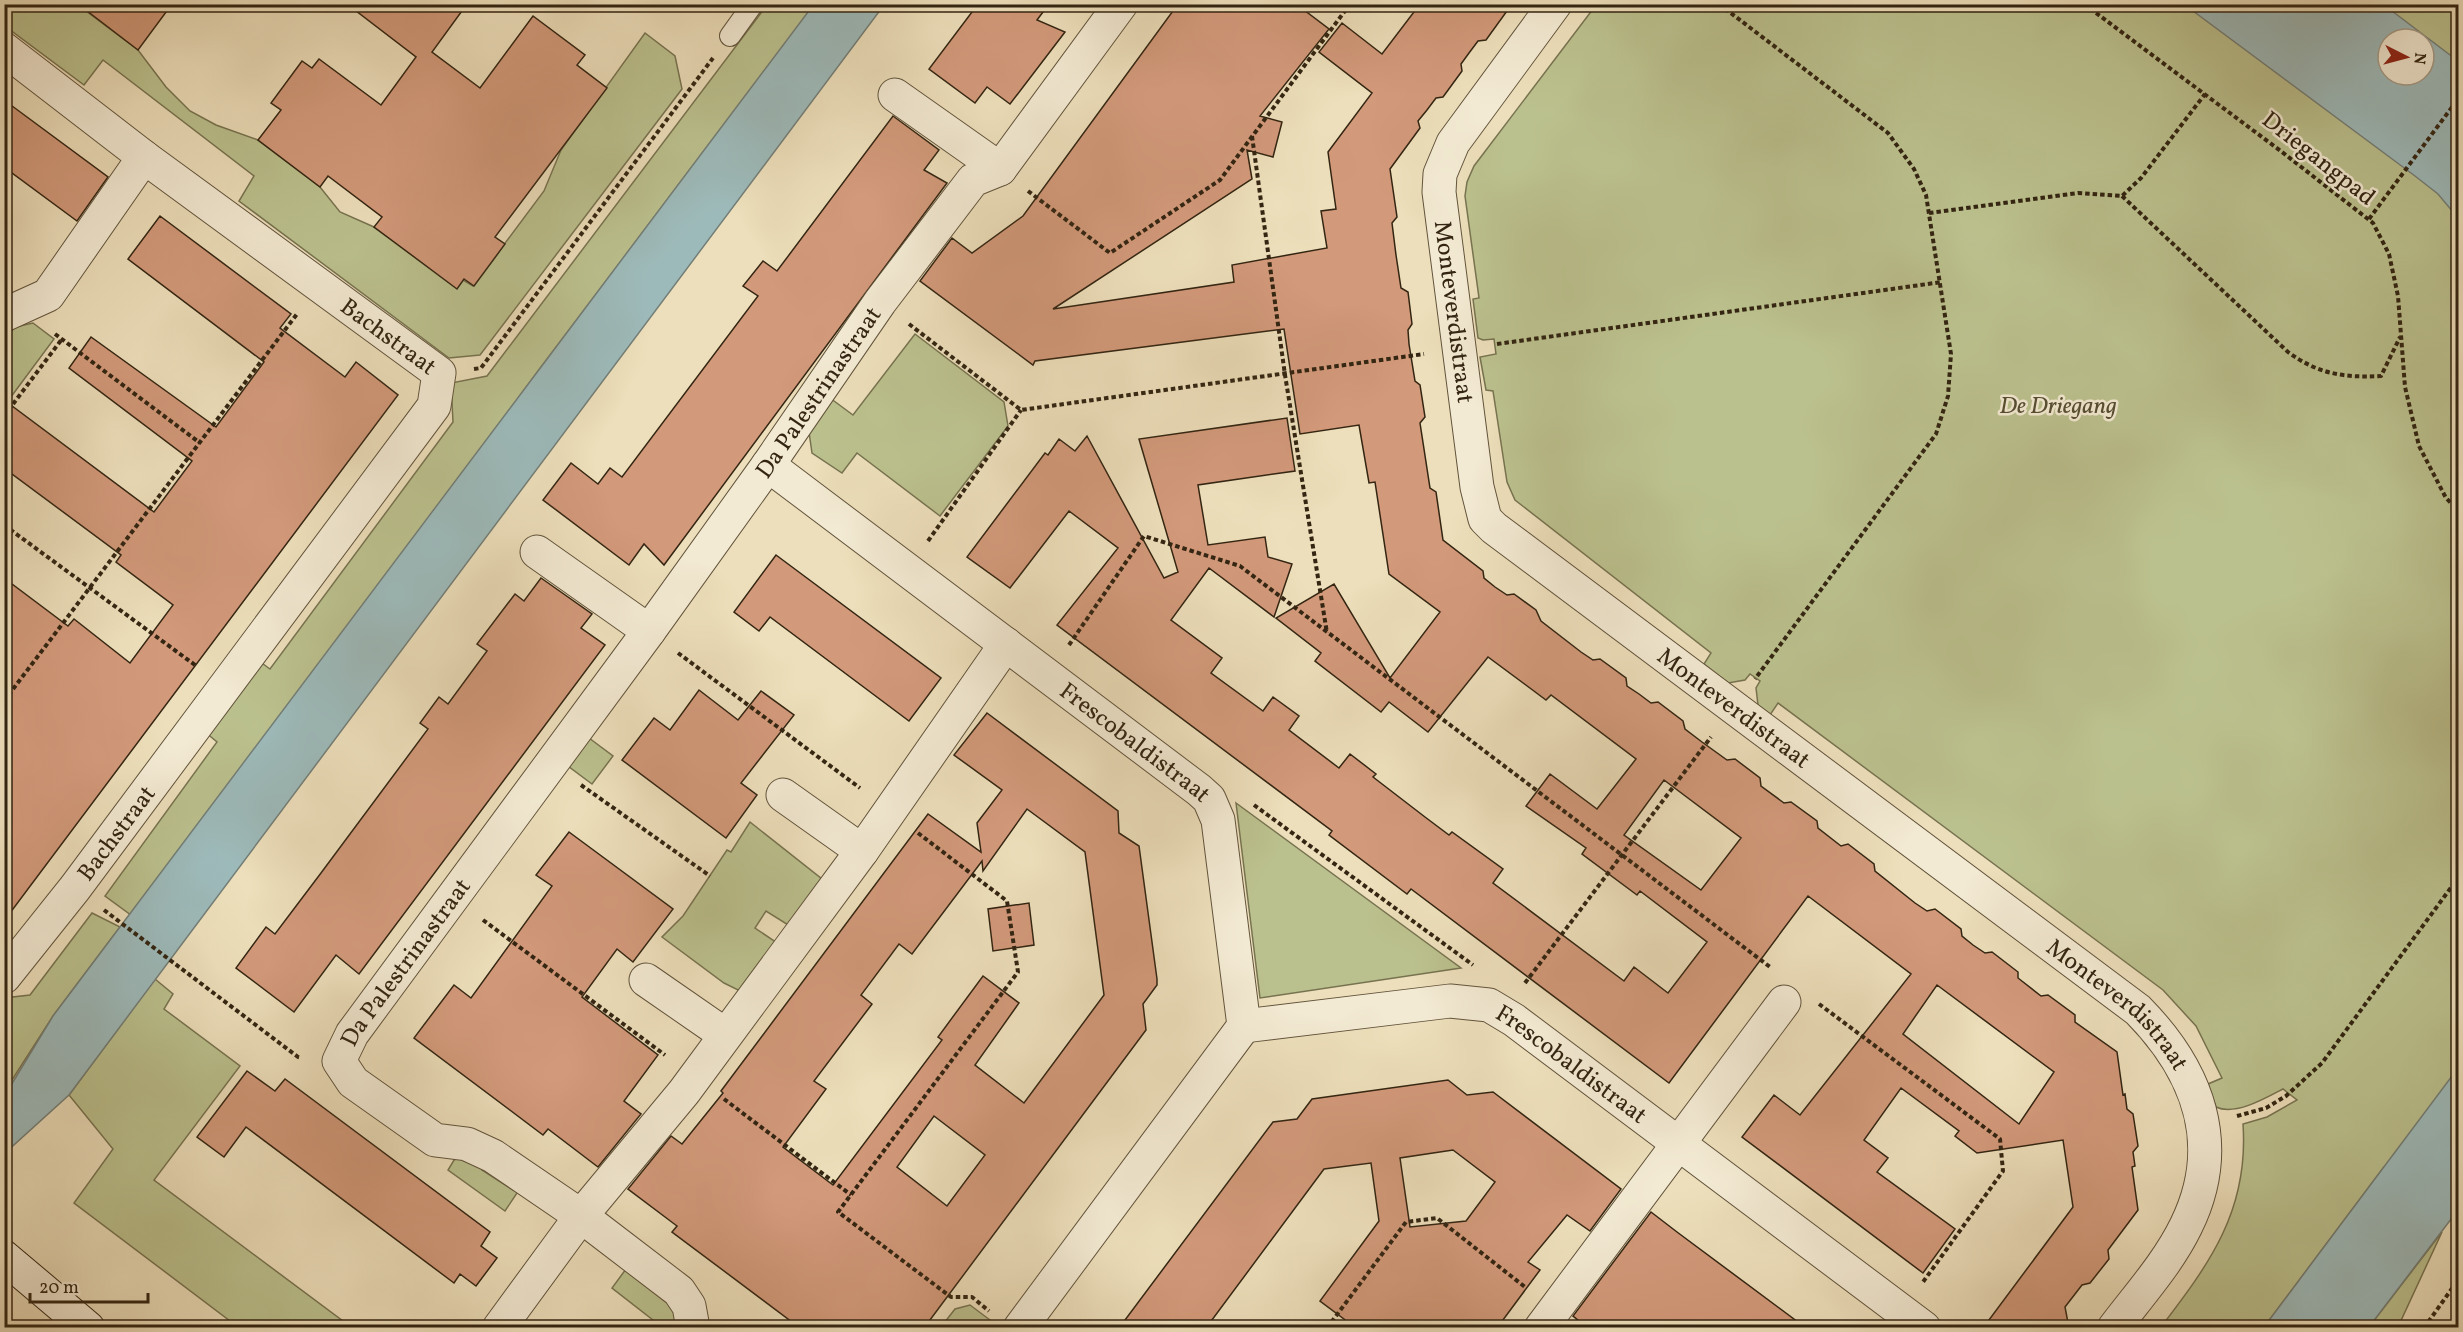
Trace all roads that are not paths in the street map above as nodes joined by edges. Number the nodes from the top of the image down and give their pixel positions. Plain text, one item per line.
1 (753, 4) edge
2 (1121, 4) edge
3 (1556, 4) edge
4 (730, 36) road end
5 (4, 50) edge
6 (895, 95) dead end
7 (144, 157) junction
8 (1000, 169) junction
9 (13, 311) edge
10 (768, 465) junction
11 (537, 552) dead end
12 (649, 631) junction
13 (1006, 644) junction
14 (783, 795) dead end
15 (862, 850) junction
16 (4, 977) edge
17 (646, 980) dead end
18 (1791, 991) road end
19 (1244, 1026) junction
20 (724, 1034) junction
21 (1679, 1143) junction
22 (581, 1216) junction
23 (4, 1257) edge
24 (78, 1318) edge
25 (1548, 1319) edge
26 (1913, 1319) edge
27 (103, 1328) edge
28 (499, 1328) edge
29 (693, 1328) edge
30 (1020, 1328) edge
31 (2115, 1328) edge

1 - 4 lane
2 - 8 street
3 - 31 street, Monteverdistraat
5 - 7 street, Bachstraat
6 - 8 street
7 - 9 street
7 - 16 street, Bachstraat
8 - 10 street, Da Palestrinastraat
10 - 12 street, Da Palestrinastraat
10 - 13 street, Frescobaldistraat
11 - 12 street
12 - 22 street, Da Palestrinastraat
13 - 15 street
13 - 19 street, Frescobaldistraat
14 - 15 street
15 - 20 street
17 - 20 street
18 - 21 street
19 - 21 street, Frescobaldistraat
19 - 30 street
20 - 22 street
21 - 25 street
21 - 26 street, Frescobaldistraat
22 - 28 street
22 - 29 street, Da Palestrinastraat
23 - 24 street
24 - 27 street

